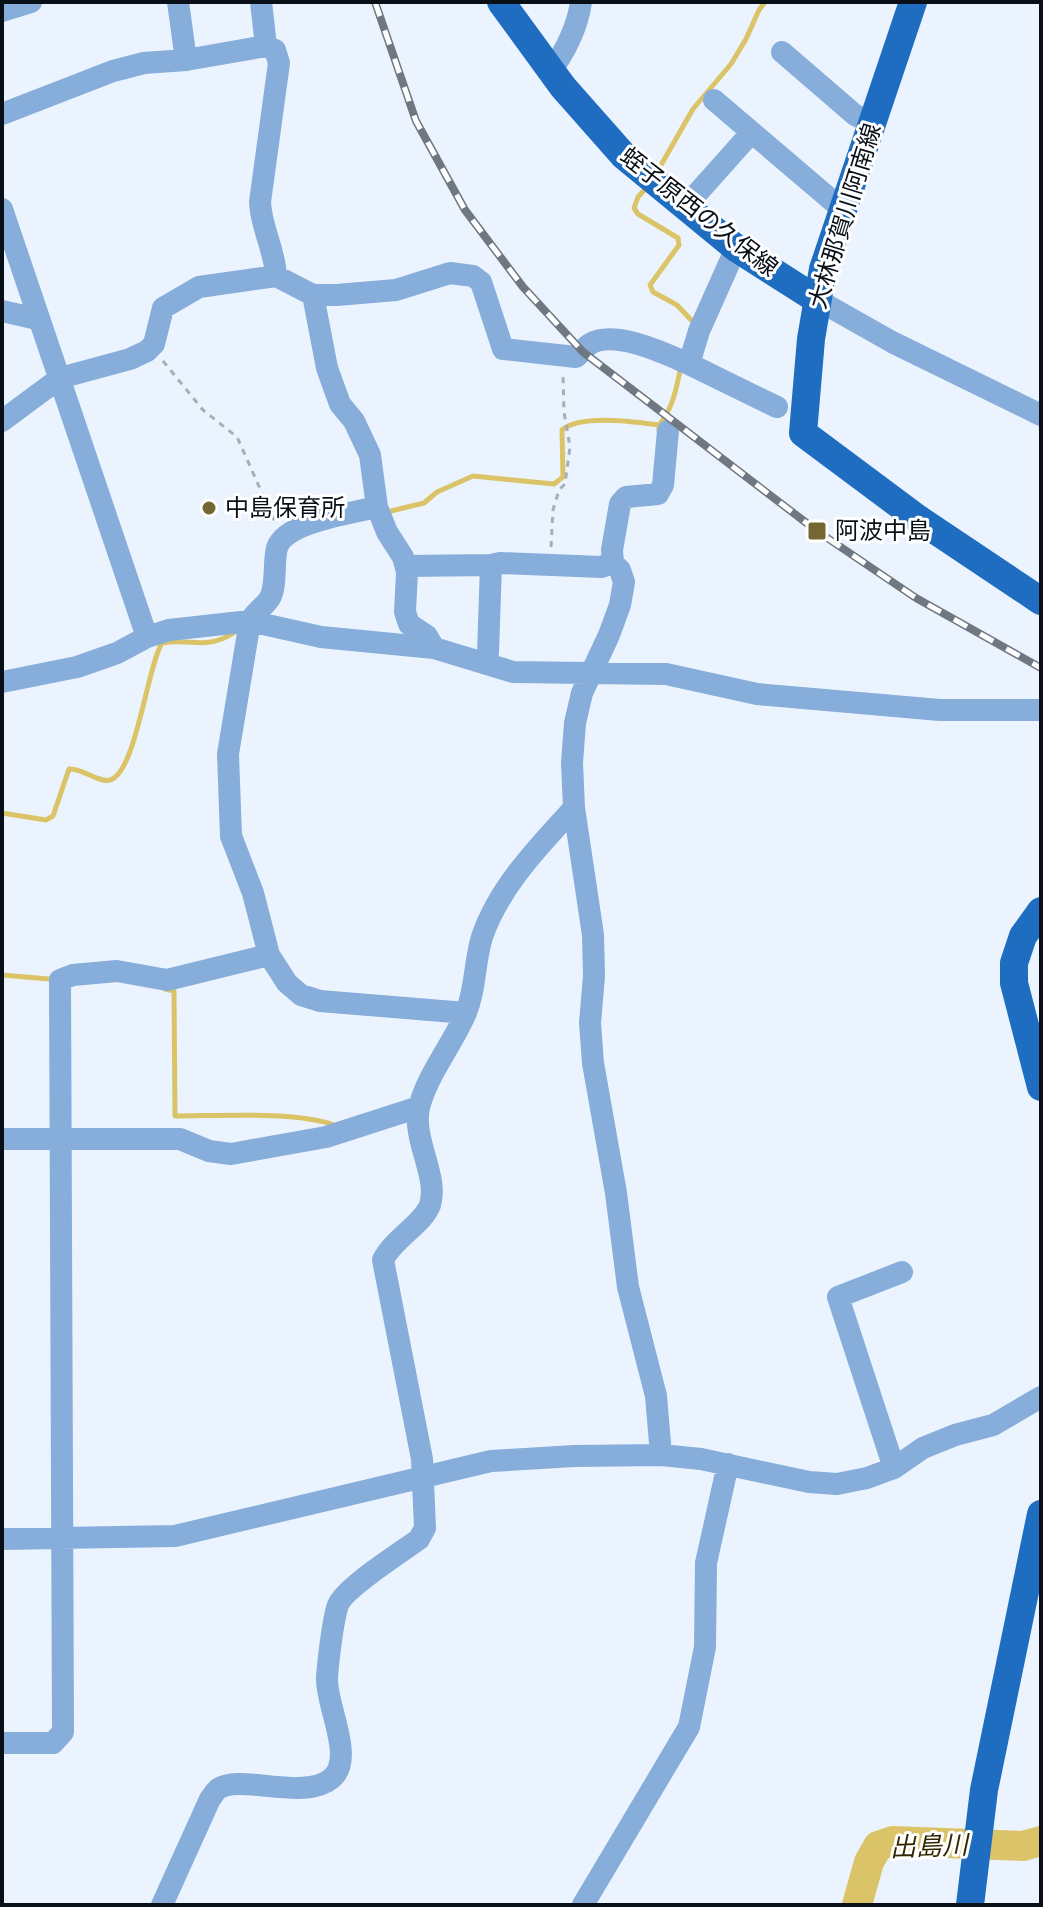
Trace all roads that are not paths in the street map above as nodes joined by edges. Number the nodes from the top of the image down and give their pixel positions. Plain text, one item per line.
1 (31, 2) edge
2 (178, 2) edge
3 (261, 2) edge
4 (501, 2) edge
5 (581, 2) edge
6 (913, 2) edge
7 (2, 11) edge
8 (266, 46) junction
9 (782, 52) dead end
10 (186, 60) junction
11 (551, 70) junction
12 (714, 100) dead end
13 (2, 114) edge
14 (872, 123) junction
15 (751, 133) junction
16 (685, 207) junction
17 (2, 209) edge
18 (843, 210) junction
19 (736, 248) junction
20 (276, 276) junction
21 (313, 295) junction
22 (816, 299) junction
23 (2, 311) edge
24 (37, 319) junction
25 (685, 362) junction
26 (60, 378) junction
27 (777, 407) dead end
28 (1041, 415) edge
29 (2, 421) edge
30 (668, 431) dead end
31 (377, 507) junction
32 (491, 565) junction
33 (608, 565) junction
34 (406, 566) junction
35 (1041, 601) edge
36 (250, 621) junction
37 (147, 637) junction
38 (434, 648) junction
39 (484, 663) junction
40 (590, 673) junction
41 (2, 682) edge
42 (1041, 710) edge
43 (574, 808) junction
44 (1041, 911) edge
45 (269, 955) junction
46 (462, 1012) junction
47 (1041, 1087) edge
48 (419, 1107) junction
49 (2, 1139) edge
50 (62, 1139) junction
51 (902, 1272) dead end
52 (1041, 1397) edge
53 (661, 1455) junction
54 (728, 1464) junction
55 (894, 1468) junction
56 (422, 1475) junction
57 (1041, 1514) edge
58 (2, 1539) edge
59 (63, 1539) junction
60 (2, 1743) edge
61 (162, 1905) edge
62 (583, 1905) edge
63 (970, 1905) edge

1 - 7 street
2 - 10 street
3 - 8 street
4 - 11 main road, 蛭子原西の久保線
5 - 11 street
6 - 14 main road, 大林那賀川阿南線
8 - 10 street
8 - 20 street
9 - 14 street
10 - 13 street
11 - 16 main road, 蛭子原西の久保線
12 - 15 street
14 - 18 main road, 大林那賀川阿南線
15 - 16 street
15 - 18 street
16 - 19 main road, 蛭子原西の久保線
17 - 24 street
18 - 22 main road, 大林那賀川阿南線
19 - 22 main road, 蛭子原西の久保線
19 - 25 street
20 - 21 street
20 - 26 street
21 - 25 street
21 - 31 street
22 - 28 street
22 - 35 main road, 大林那賀川阿南線
23 - 24 street
24 - 26 street
25 - 27 street
26 - 29 street
26 - 37 street
30 - 33 street
31 - 34 street
31 - 36 street
32 - 33 street
32 - 34 street
32 - 39 street
33 - 40 street
34 - 38 street
36 - 37 street
36 - 38 street
36 - 45 street
37 - 41 street
38 - 39 street
39 - 40 street
40 - 42 street
40 - 43 street
43 - 46 street
43 - 53 street
44 - 47 main road
45 - 46 street
45 - 50 street
46 - 48 street
48 - 50 street
48 - 56 street
49 - 50 street
50 - 59 street
51 - 55 street
52 - 55 street
53 - 54 street
53 - 56 street
54 - 55 street
54 - 62 street
56 - 59 street
56 - 61 street
57 - 63 main road
58 - 59 street
59 - 60 street

